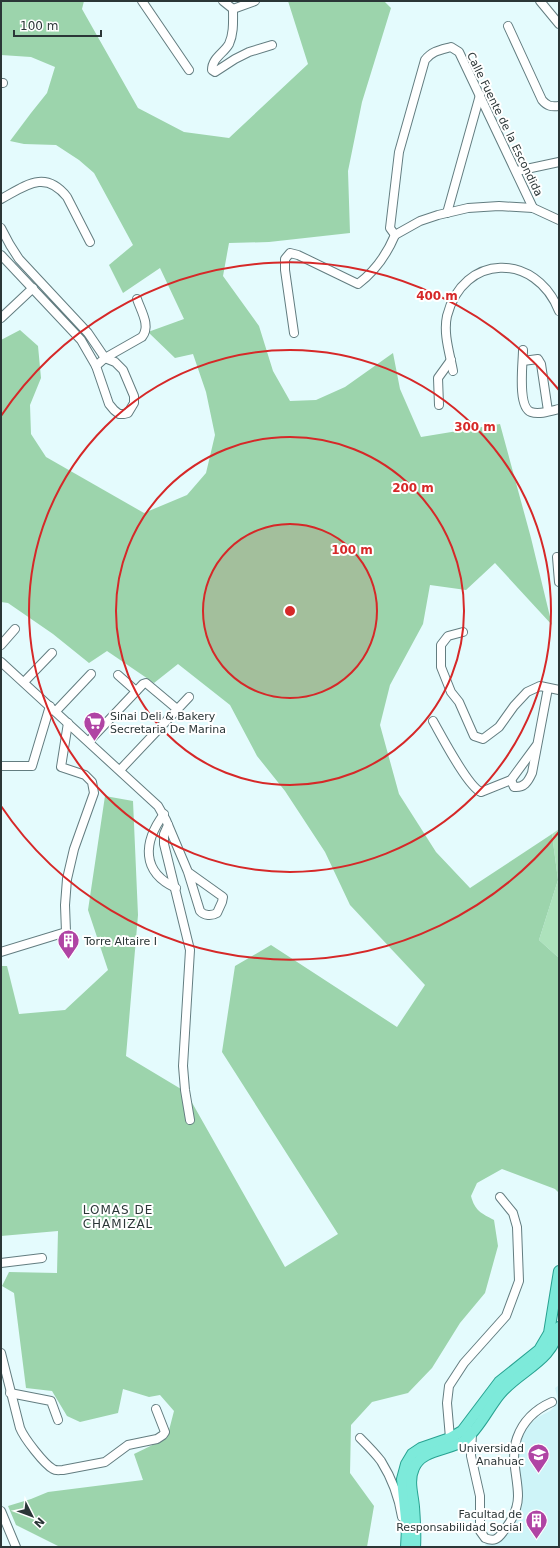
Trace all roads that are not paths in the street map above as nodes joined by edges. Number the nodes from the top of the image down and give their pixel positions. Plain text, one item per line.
1 (142, 1) edge
2 (223, 1) edge
3 (255, 1) edge
4 (540, 1) edge
5 (233, 9) junction
6 (559, 24) edge
7 (508, 26) dead end
8 (272, 45) dead end
9 (189, 70) dead end
10 (480, 95) junction
11 (559, 106) edge
12 (559, 162) edge
13 (517, 171) junction
14 (1, 199) edge
15 (534, 208) junction
16 (447, 213) junction
17 (559, 220) edge
18 (1, 228) edge
19 (395, 235) junction
20 (90, 242) dead end
21 (1, 255) edge
22 (33, 288) junction
23 (136, 299) dead end
24 (559, 311) edge
25 (1, 318) edge
26 (294, 333) dead end
27 (524, 350) dead end
28 (105, 358) junction
29 (451, 360) junction
30 (523, 361) junction
31 (96, 366) junction
32 (453, 371) dead end
33 (439, 405) dead end
34 (559, 409) edge
35 (548, 411) junction
36 (557, 557) dead end
37 (559, 582) edge
38 (15, 629) dead end
39 (463, 632) dead end
40 (1, 644) edge
41 (52, 653) dead end
42 (1, 662) edge
43 (91, 674) dead end
44 (118, 675) dead end
45 (24, 682) junction
46 (548, 688) junction
47 (559, 690) edge
48 (136, 691) junction
49 (189, 697) dead end
50 (53, 708) junction
51 (177, 709) junction
52 (433, 721) dead end
53 (68, 723) junction
54 (89, 741) junction
55 (536, 746) junction
56 (1, 766) edge
57 (120, 770) junction
58 (511, 780) junction
59 (164, 814) junction
60 (168, 825) junction
61 (188, 872) junction
62 (176, 888) junction
63 (1, 952) edge
64 (190, 1120) dead end
65 (500, 1197) dead end
66 (42, 1258) dead end
67 (1, 1263) edge
68 (559, 1271) edge
69 (559, 1327) edge
70 (1, 1353) edge
71 (10, 1393) junction
72 (552, 1402) dead end
73 (156, 1409) dead end
74 (58, 1420) dead end
75 (468, 1430) junction
76 (360, 1438) dead end
77 (452, 1442) junction
78 (1, 1510) edge
79 (407, 1543) edge
80 (16, 1547) edge
81 (415, 1547) edge

1 - 9 street
2 - 5 street
3 - 5 street
4 - 6 street
5 - 8 street
7 - 11 street
10 - 13 street, Calle Fuente de la Escondida
10 - 16 street
10 - 19 street, Calle Fuente de la Escondida
12 - 13 street
13 - 15 street, Calle Fuente de la Escondida
14 - 20 street
15 - 16 street
15 - 17 street
16 - 19 street
18 - 28 street
19 - 26 street
21 - 22 street
22 - 25 street
22 - 31 street
23 - 28 street
24 - 29 street
27 - 30 street
28 - 31 street
28 - 31 street
29 - 32 street
29 - 33 street
30 - 35 street
30 - 35 street
34 - 35 street
36 - 37 street
38 - 40 street
39 - 46 street
41 - 45 street
42 - 45 street
43 - 50 street
44 - 48 street
45 - 50 street
46 - 47 street
46 - 55 street
48 - 51 street
48 - 54 street
49 - 51 street
50 - 53 street
50 - 56 street
51 - 57 street
52 - 58 street
53 - 54 street
53 - 63 street
54 - 57 street
55 - 58 street
55 - 58 street
57 - 59 street
59 - 60 street
59 - 62 street
60 - 61 street
60 - 62 street
61 - 61 street
62 - 64 street
65 - 77 street
66 - 67 street
68 - 75 main road
69 - 75 main road
70 - 71 street
71 - 73 street
71 - 74 street
72 - 75 street
75 - 77 main road
76 - 79 street
77 - 79 main road
77 - 81 main road
78 - 80 street

